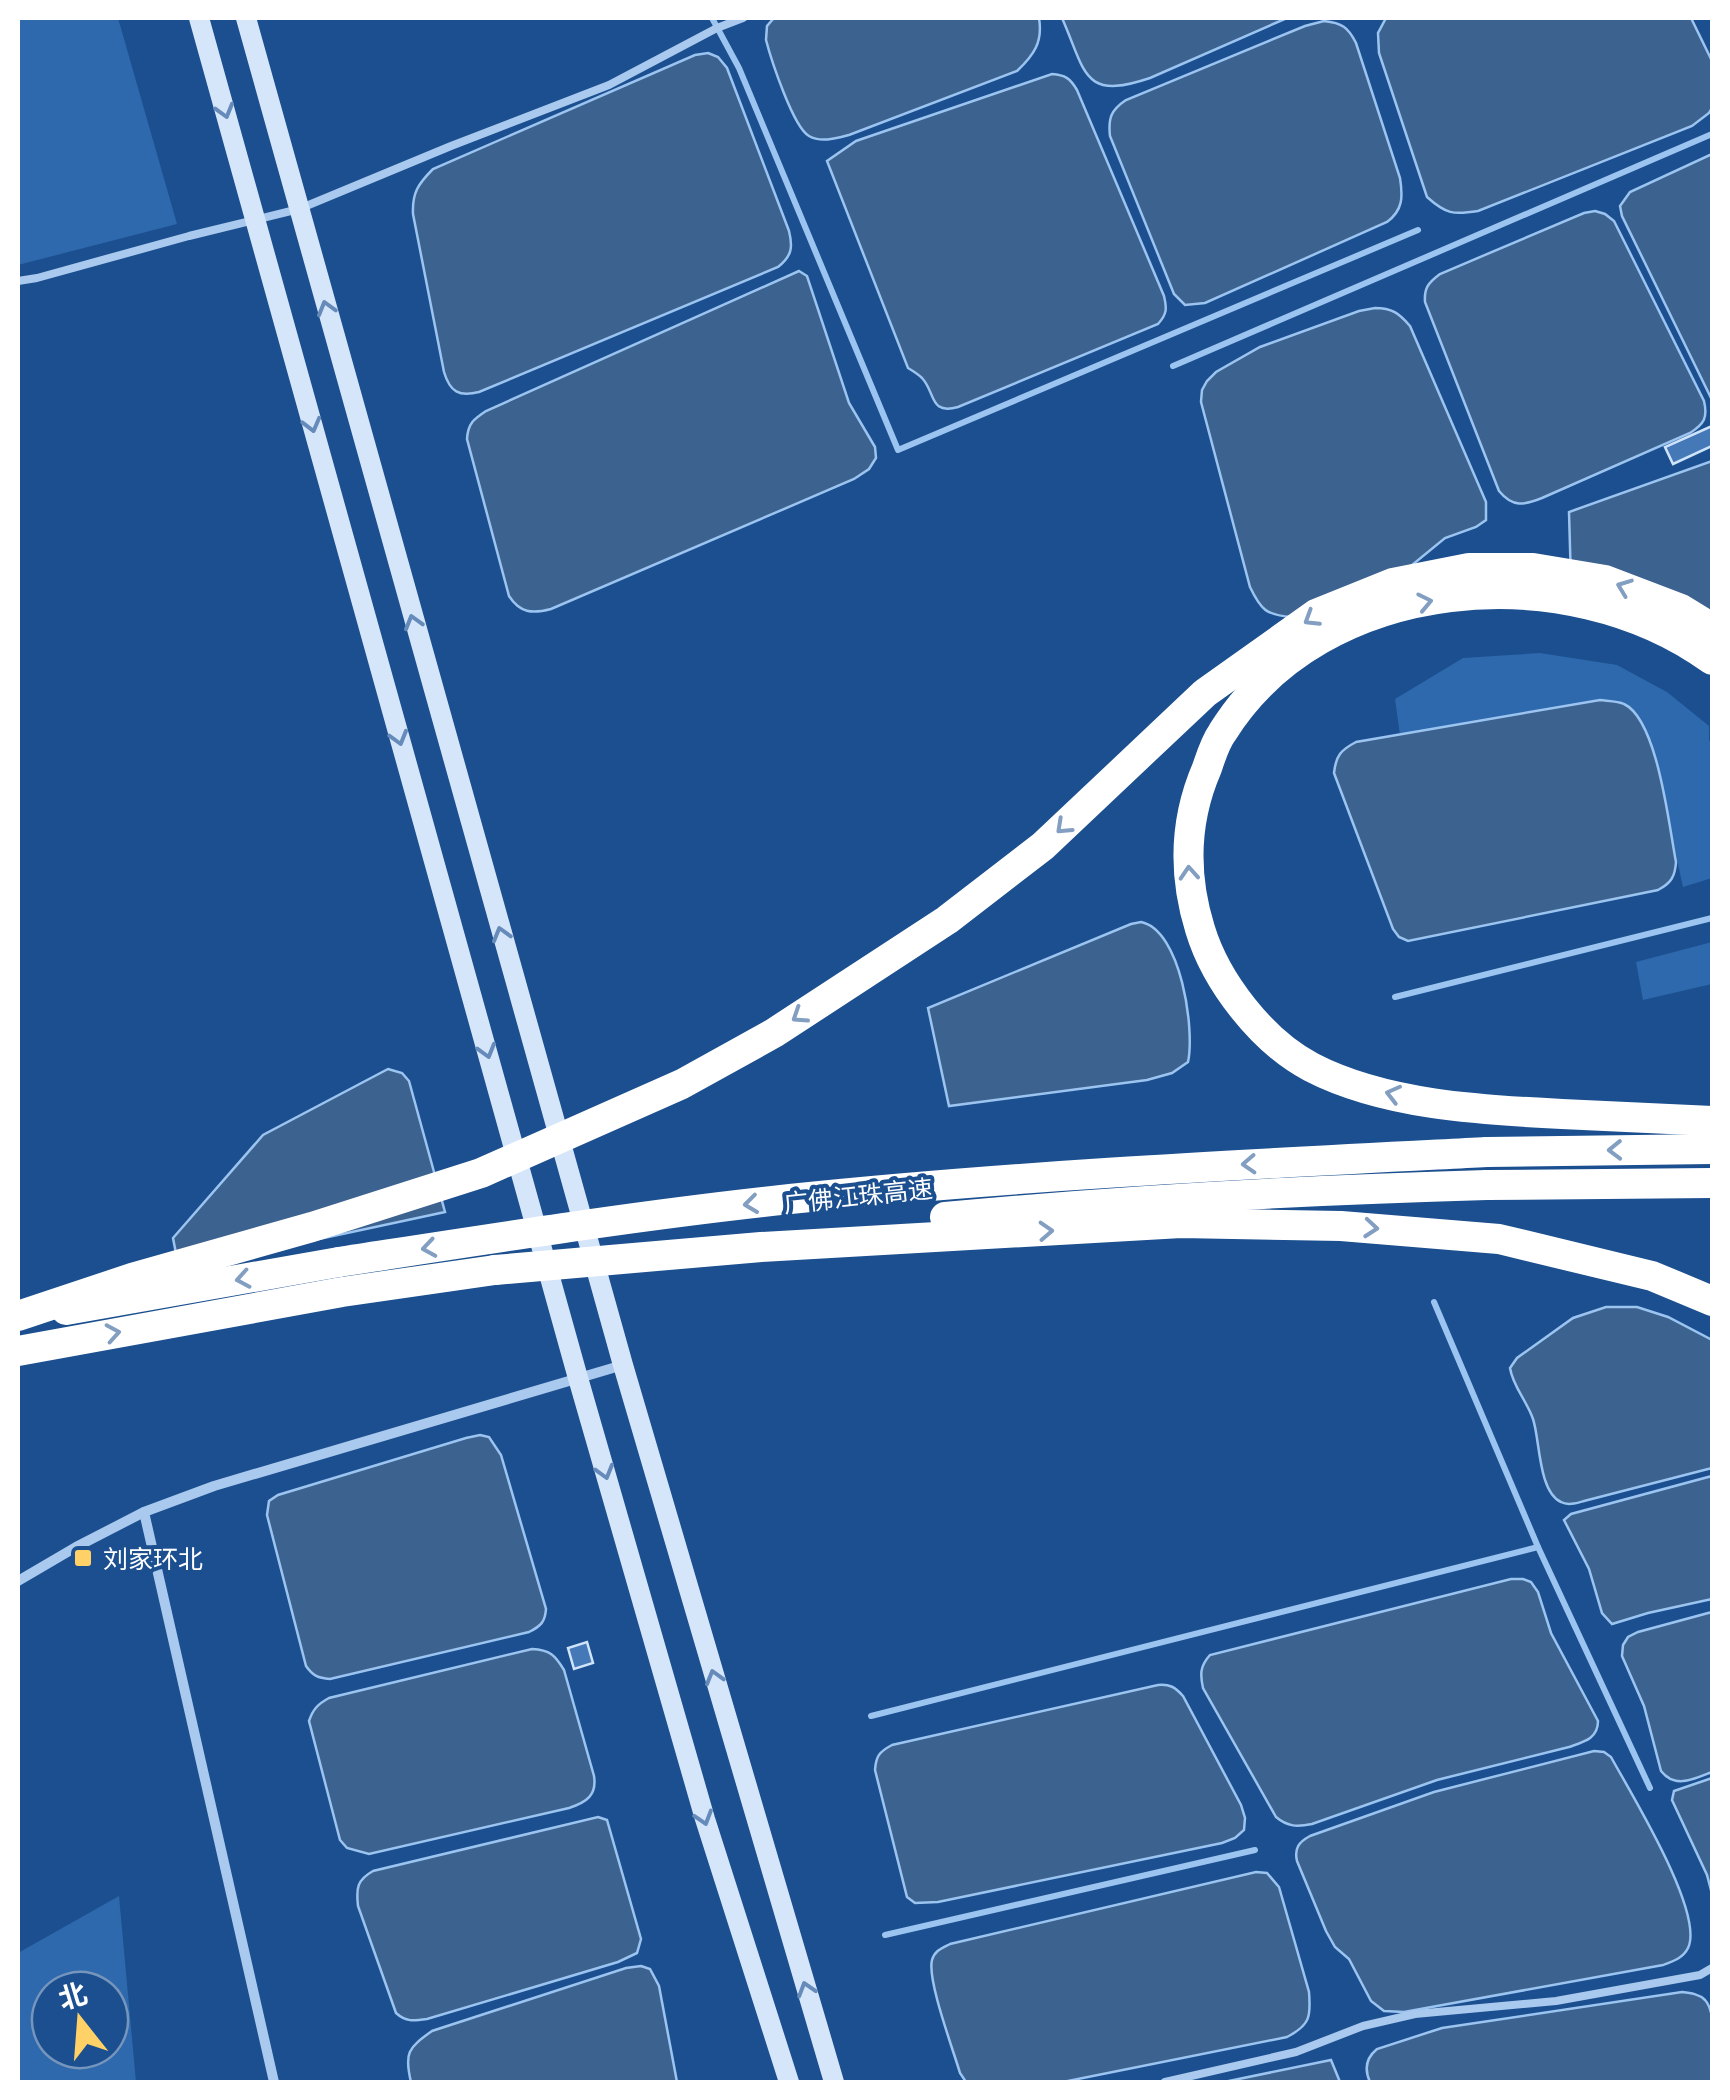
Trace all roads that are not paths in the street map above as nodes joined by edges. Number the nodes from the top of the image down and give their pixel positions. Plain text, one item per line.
1 (199, 18) edge
2 (246, 18) edge
3 (743, 18) edge
4 (299, 210) junction
5 (255, 220) junction
6 (18, 282) edge
7 (1712, 628) edge
8 (1712, 660) edge
9 (1712, 1121) edge
10 (1712, 1149) edge
11 (1712, 1183) edge
12 (495, 1270) junction
13 (1712, 1301) edge
14 (18, 1317) edge
15 (18, 1352) edge
16 (623, 1365) junction
17 (578, 1378) junction
18 (144, 1512) junction
19 (18, 1581) edge
20 (1712, 1968) edge
21 (274, 2082) edge
22 (789, 2082) edge
23 (834, 2082) edge
24 (1164, 2082) edge

1 -> 5 main road
2 - 4 main road
3 - 4 lane
4 - 5 lane
16 -> 4 main road
5 - 6 lane
5 -> 17 main road
7 -> 14 highway, bridge
9 -> 8 highway
10 -> 14 highway, 广佛江珠高速, bridge
11 - 12 highway, 广佛江珠高速, bridge
12 -> 13 highway, bridge
15 -> 12 highway, 广佛江珠高速
16 - 17 street
23 -> 16 main road
17 - 18 street
17 -> 22 main road
18 - 19 street
18 - 21 street
20 - 24 lane

